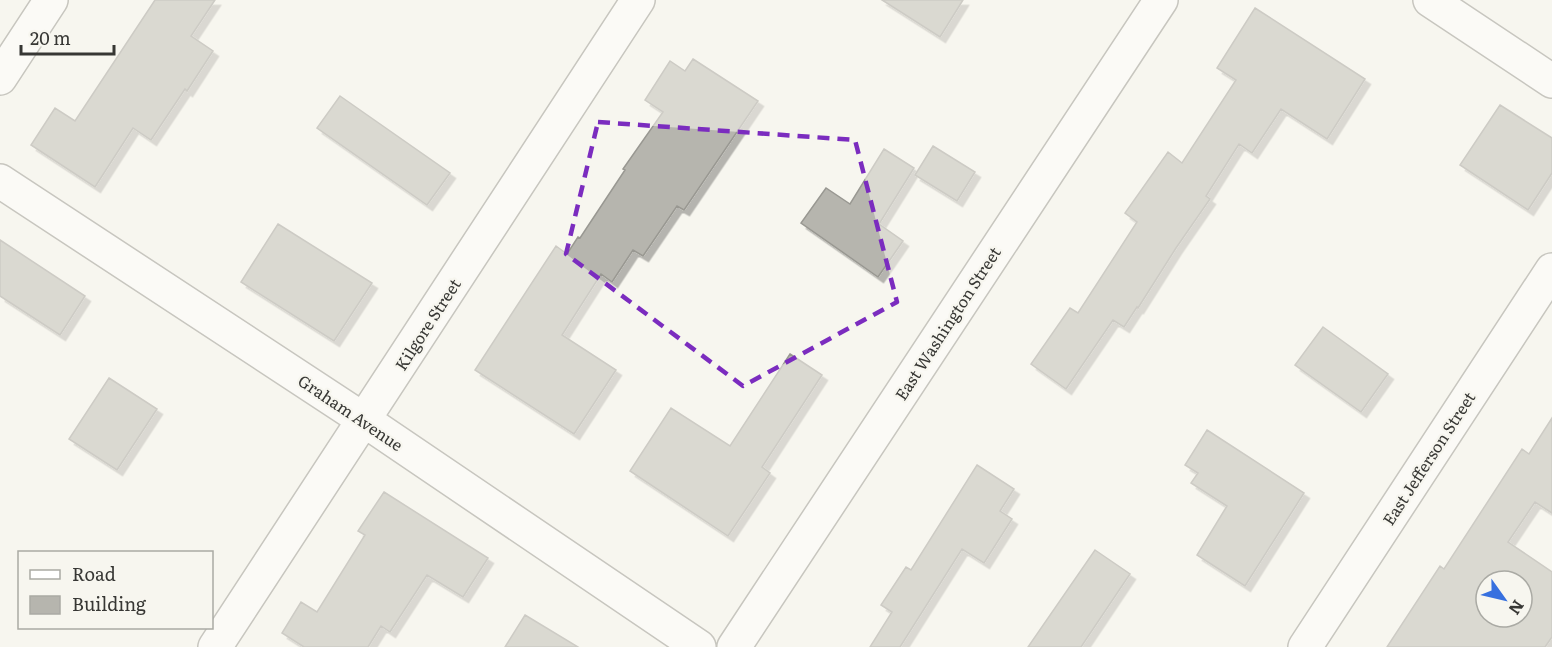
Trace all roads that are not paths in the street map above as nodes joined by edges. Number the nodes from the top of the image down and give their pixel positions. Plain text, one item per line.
1 (51, 0) edge
2 (638, 0) edge
3 (1161, 0) edge
4 (1430, 0) edge
5 (0, 78) edge
6 (1552, 81) edge
7 (0, 181) edge
8 (1552, 270) edge
9 (364, 420) junction
10 (215, 647) edge
11 (699, 647) edge
12 (734, 647) edge
13 (1305, 647) edge

1 - 5 street
2 - 9 street, Kilgore Street
3 - 12 street, East Washington Street
4 - 6 street
7 - 9 street, Graham Avenue
8 - 13 street, East Jefferson Street
9 - 10 street, Kilgore Street
9 - 11 street, Graham Avenue

